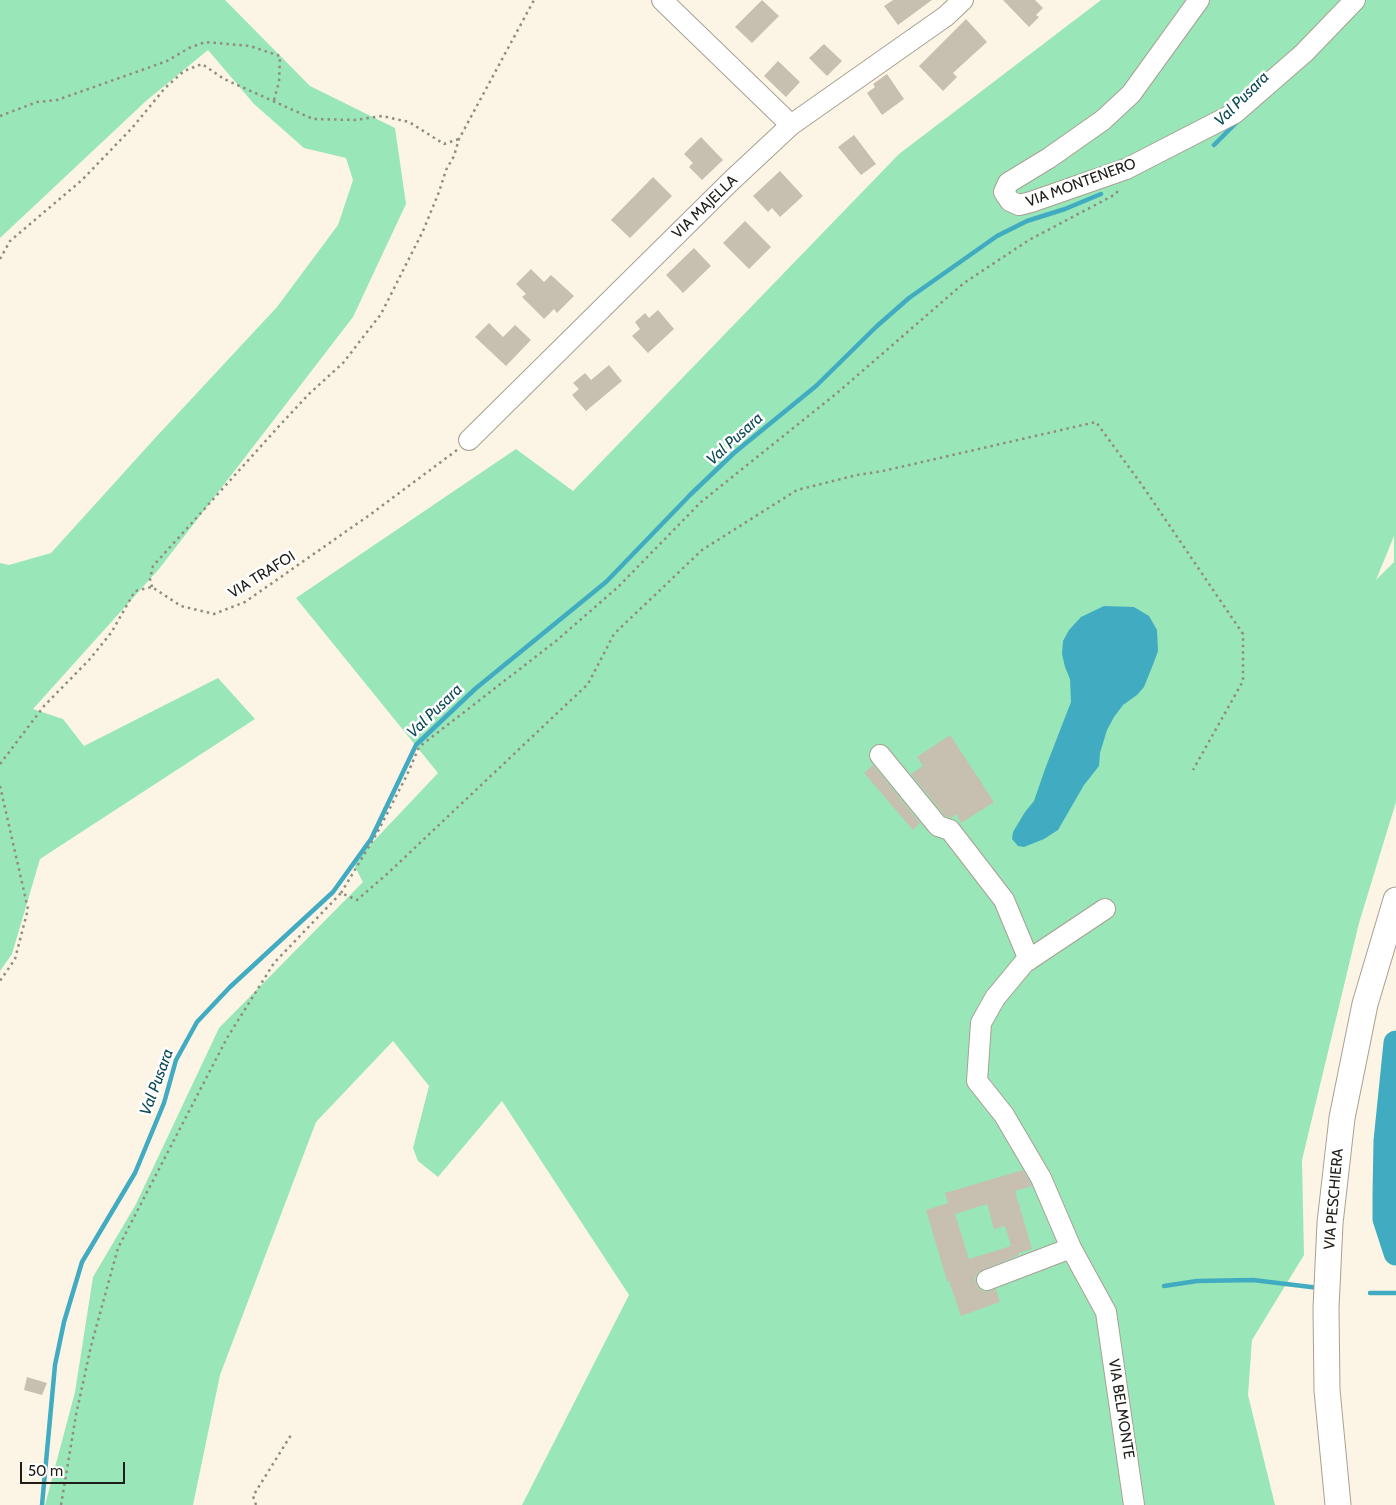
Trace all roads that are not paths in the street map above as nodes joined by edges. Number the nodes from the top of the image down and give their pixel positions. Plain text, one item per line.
1 (662, 0) edge
2 (963, 0) edge
3 (1199, 0) edge
4 (1355, 0) edge
5 (791, 125) junction
6 (470, 440) road end
7 (880, 755) dead end
8 (1396, 900) edge
9 (1105, 909) dead end
10 (1029, 960) junction
11 (1072, 1248) junction
12 (987, 1280) dead end
13 (1134, 1505) edge
14 (1338, 1505) edge

1 - 5 street
2 - 5 street, VIA MAJELLA
3 - 4 street, VIA MONTENERO
5 - 6 street, VIA MAJELLA
7 - 10 street
8 - 14 main road, VIA PESCHIERA
9 - 10 street, VIA BELMONTE
10 - 11 street, VIA BELMONTE
11 - 12 street
11 - 13 street, VIA BELMONTE

